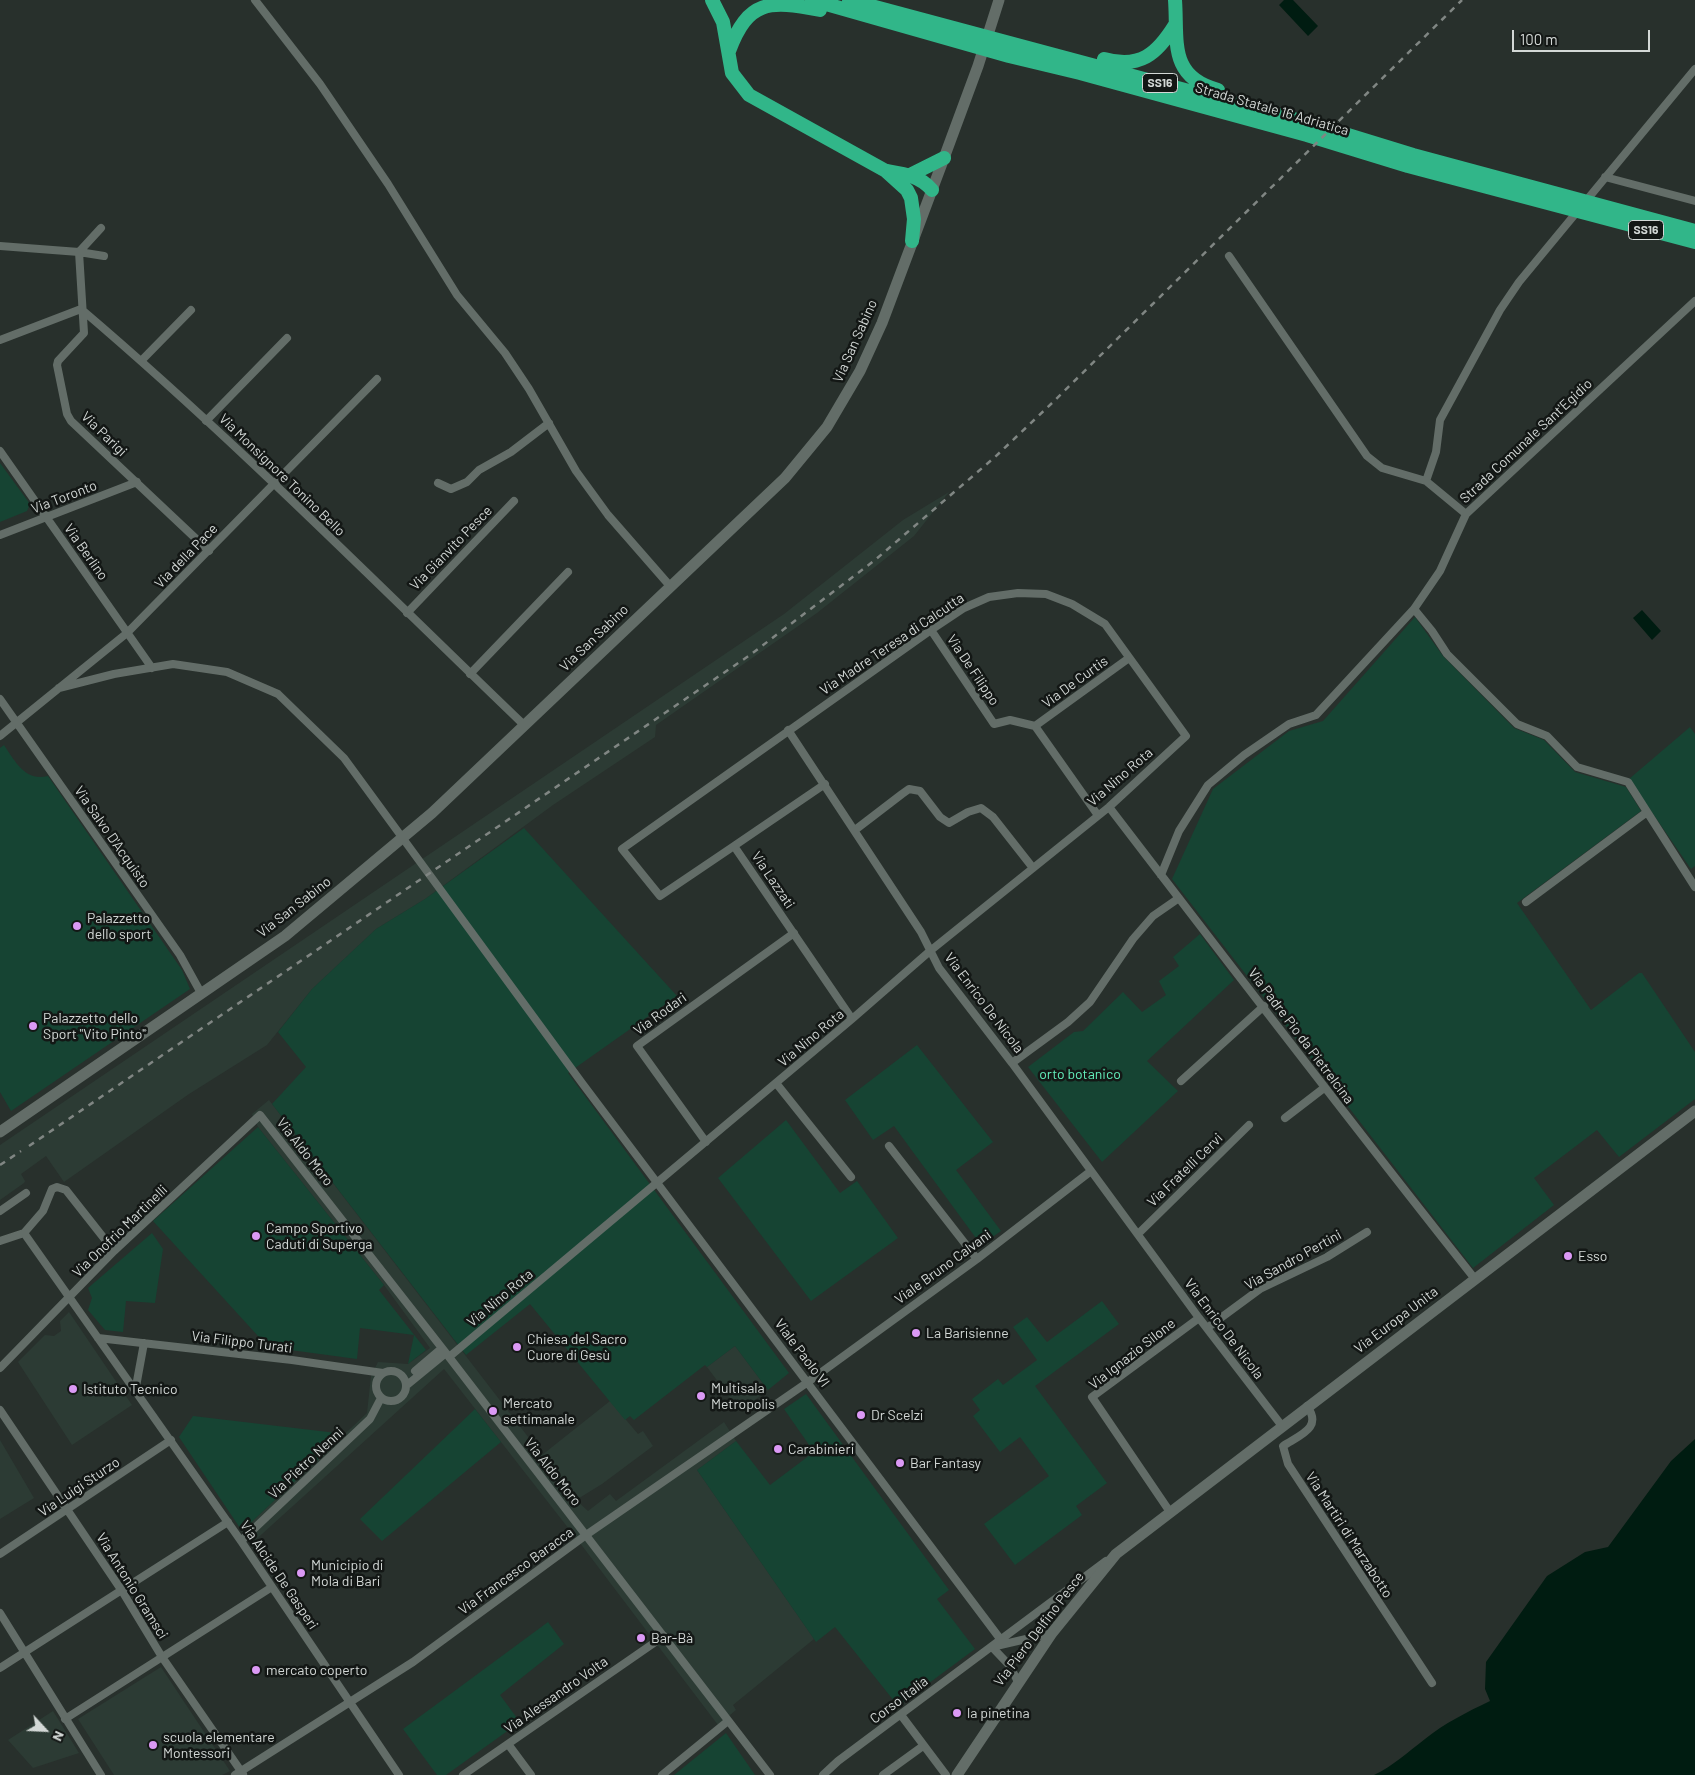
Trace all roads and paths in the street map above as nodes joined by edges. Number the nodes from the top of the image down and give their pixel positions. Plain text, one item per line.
1 (255, 0) edge
2 (712, 0) edge
3 (812, 0) edge
4 (849, 0) edge
5 (998, 0) edge
6 (1175, 0) edge
7 (1175, 25) junction
8 (946, 34) junction
9 (1008, 41) junction
10 (728, 52) junction
11 (1695, 69) edge
12 (1309, 130) junction
13 (944, 158) junction
14 (886, 171) junction
15 (910, 175) junction
16 (1605, 177) junction
17 (908, 190) junction
18 (932, 190) junction
19 (1695, 201) edge
20 (1598, 212) junction
21 (101, 228) dead end
22 (1695, 231) edge
23 (912, 242) junction
24 (1695, 242) edge
25 (0, 246) edge
26 (79, 252) junction
27 (104, 256) dead end
28 (1229, 256) dead end
29 (1695, 302) edge
30 (81, 309) junction
31 (191, 310) dead end
32 (287, 338) dead end
33 (0, 340) edge
34 (142, 360) junction
35 (377, 379) dead end
36 (206, 421) junction
37 (549, 423) junction
38 (0, 451) edge
39 (1426, 481) junction
40 (137, 482) junction
41 (438, 483) dead end
42 (274, 484) junction
43 (514, 501) dead end
44 (1466, 514) junction
45 (46, 518) junction
46 (0, 535) edge
47 (209, 551) junction
48 (568, 572) dead end
49 (670, 586) junction
50 (1414, 609) junction
51 (406, 613) junction
52 (931, 630) junction
53 (127, 633) junction
54 (1129, 658) junction
55 (152, 668) junction
56 (470, 674) junction
57 (59, 688) junction
58 (0, 699) edge
59 (17, 724) junction
60 (524, 725) junction
61 (1035, 726) junction
62 (788, 730) junction
63 (0, 736) edge
64 (1186, 736) joint
65 (825, 784) junction
66 (1109, 806) junction
67 (1647, 812) junction
68 (1098, 814) junction
69 (855, 830) junction
70 (734, 846) junction
71 (1033, 868) junction
72 (1162, 875) junction
73 (1695, 887) edge
74 (1179, 898) junction
75 (1526, 902) dead end
76 (794, 934) junction
77 (930, 951) junction
78 (201, 993) junction
79 (1264, 1006) junction
80 (852, 1019) junction
81 (1012, 1063) junction
82 (1181, 1081) dead end
83 (776, 1083) junction
84 (1324, 1088) junction
85 (1695, 1111) edge
86 (260, 1115) joint
87 (1286, 1118) dead end
88 (1249, 1125) dead end
89 (0, 1132) edge
90 (706, 1142) junction
91 (889, 1146) dead end
92 (1091, 1171) junction
93 (851, 1177) dead end
94 (658, 1183) junction
95 (26, 1193) dead end
96 (0, 1211) edge
97 (24, 1232) junction
98 (1368, 1232) dead end
99 (1138, 1234) junction
100 (0, 1241) edge
101 (114, 1251) junction
102 (977, 1259) junction
103 (1475, 1279) junction
104 (69, 1298) junction
105 (1199, 1318) junction
106 (1206, 1328) junction
107 (98, 1338) junction
108 (144, 1343) junction
109 (446, 1352) junction
110 (0, 1368) edge
111 (383, 1373) junction
112 (406, 1382) junction
113 (808, 1382) junction
114 (135, 1392) junction
115 (381, 1398) junction
116 (1307, 1406) junction
117 (0, 1410) edge
118 (1282, 1426) junction
119 (171, 1440) junction
120 (68, 1511) junction
121 (1170, 1512) junction
122 (228, 1522) junction
123 (586, 1535) junction
124 (241, 1541) junction
125 (0, 1554) edge
126 (1116, 1554) junction
127 (272, 1587) junction
128 (122, 1591) junction
129 (0, 1613) edge
130 (1052, 1633) junction
131 (664, 1636) junction
132 (1001, 1640) junction
133 (992, 1647) junction
134 (25, 1653) junction
135 (162, 1657) junction
136 (0, 1668) edge
137 (1018, 1682) junction
138 (1432, 1683) dead end
139 (349, 1704) junction
140 (901, 1715) junction
141 (65, 1719) junction
142 (728, 1721) junction
143 (508, 1744) junction
144 (923, 1746) junction
145 (240, 1774) edge
146 (102, 1775) edge
147 (399, 1775) edge
148 (463, 1775) edge
149 (531, 1775) edge
150 (662, 1775) edge
151 (770, 1775) edge
152 (822, 1775) edge
153 (883, 1775) edge
154 (946, 1775) edge
155 (957, 1775) edge

1 - 37 street
2 - 10 highway
3 - 8 highway, Strada Statale 16 Adriatica / SS16
4 - 8 highway, Strada Statale 16 Adriatica / SS16
5 - 13 street, Via San Sabino
6 - 7 highway
7 - 9 highway
7 - 12 highway
8 - 9 highway, Strada Statale 16 Adriatica / SS16
8 - 10 highway
8 - 12 highway, Strada Statale 16 Adriatica / SS16
9 - 12 highway, Strada Statale 16 Adriatica / SS16
10 - 14 highway
11 - 16 street
12 - 20 highway, Strada Statale 16 Adriatica / SS16
13 - 15 highway
13 - 18 street, Via San Sabino
14 - 15 highway
14 - 17 highway
15 - 18 highway
16 - 19 street
16 - 39 street
17 - 18 highway
17 - 23 highway
18 - 23 street, Via San Sabino
20 - 22 highway, Strada Statale 16 Adriatica / SS16
20 - 24 highway, Strada Statale 16 Adriatica / SS16
21 - 26 street
23 - 49 street, Via San Sabino
25 - 26 street
26 - 27 street
26 - 30 street
28 - 39 street
29 - 44 street, Strada Comunale Sant'Egidio
30 - 33 street
30 - 34 street, Via Monsignore Tonino Bello
30 - 40 street, Via Parigi
31 - 34 street
32 - 36 street
34 - 36 street, Via Monsignore Tonino Bello
35 - 42 street, Via della Pace
36 - 42 street, Via Monsignore Tonino Bello
37 - 41 street
37 - 49 street
38 - 45 street, Via Berlino
39 - 44 street
40 - 45 street, Via Toronto
40 - 47 street, Via Parigi
42 - 47 street, Via della Pace
42 - 51 street, Via Monsignore Tonino Bello
43 - 51 street, Via Gianvito Pesce
44 - 50 street, Strada Comunale Sant'Egidio
45 - 46 street, Via Toronto
45 - 53 street, Via Berlino
47 - 53 street, Via della Pace
48 - 56 street
49 - 60 street, Via San Sabino
50 - 67 street
50 - 72 street, Strada Comunale Sant'Egidio
51 - 56 street, Via Monsignore Tonino Bello
52 - 54 street, Via Madre Teresa di Calcutta
52 - 61 street, Via De Filippo
52 - 62 street, Via Madre Teresa di Calcutta
53 - 55 street, Via Berlino
53 - 57 street, Via della Pace
54 - 61 street, Via De Curtis
54 - 64 street, Via Madre Teresa di Calcutta
55 - 57 street, Viale Paolo VI
55 - 94 street, Viale Paolo VI
56 - 60 street, Via Monsignore Tonino Bello
57 - 59 street, Via della Pace
58 - 59 street, Via Salvo D'Acquisto
59 - 63 street, Via della Pace
59 - 78 street, Via Salvo D'Acquisto
60 - 78 street, Via San Sabino
61 - 68 street
62 - 65 street, Via Enrico De Nicola
62 - 70 street, Via Madre Teresa di Calcutta
64 - 66 street, Via Nino Rota
65 - 69 street, Via Enrico De Nicola
65 - 70 street, Via Lazzati
66 - 68 street, Via Nino Rota
66 - 72 street, Via Padre Pio da Pietrelcina
67 - 73 street
67 - 75 street
68 - 71 street, Via Nino Rota
69 - 71 street
69 - 77 street, Via Enrico De Nicola
70 - 76 street, Via Lazzati
71 - 77 street, Via Nino Rota
72 - 74 street, Via Padre Pio da Pietrelcina
74 - 79 street, Via Padre Pio da Pietrelcina
74 - 81 street
76 - 80 street, Via Lazzati
76 - 90 street, Via Rodari
77 - 80 street, Via Nino Rota
77 - 81 street, Via Enrico De Nicola
78 - 89 street, Via San Sabino
79 - 82 street
79 - 84 street, Via Padre Pio da Pietrelcina
80 - 83 street, Via Nino Rota
81 - 92 street, Via Enrico De Nicola
83 - 90 street, Via Nino Rota
83 - 93 street
84 - 87 street
84 - 103 street, Via Padre Pio da Pietrelcina
85 - 103 street, Via Europa Unita
86 - 101 street, Via Onofrio Martinelli
86 - 109 street, Via Aldo Moro
88 - 99 street, Via Fratelli Cervi
90 - 94 street, Via Nino Rota
91 - 102 street
92 - 99 street, Via Enrico De Nicola
92 - 102 street, Viale Bruno Calvani
94 - 109 street, Via Nino Rota
94 - 113 street, Viale Paolo VI
95 - 96 street
97 - 100 street
97 - 101 street
97 - 104 street, Via Alcide De Gasperi
98 - 106 street, Via Sandro Pertini
99 - 105 street, Via Enrico De Nicola
101 - 104 street, Via Onofrio Martinelli
102 - 113 street, Viale Bruno Calvani
103 - 116 street, Via Europa Unita
104 - 107 street, Via Alcide De Gasperi
104 - 110 street, Via Onofrio Martinelli
105 - 106 street, Via Enrico De Nicola
105 - 121 street, Via Ignazio Silone
106 - 118 street, Via Enrico De Nicola
107 - 108 street, Via Filippo Turati
107 - 114 street, Via Alcide De Gasperi
108 - 111 street, Via Filippo Turati
108 - 114 street
109 - 112 street, Via Nino Rota
109 - 123 street, Via Aldo Moro
111 - 112 street
111 - 115 street
112 - 115 street
113 - 123 street, Via Francesco Baracca
113 - 132 street, Viale Paolo VI
114 - 119 street, Via Alcide De Gasperi
115 - 124 street, Via Pietro Nenni
116 - 118 street, Via Europa Unita
116 - 138 street, Via Martiri di Marzabotto
117 - 120 street, Via Antonio Gramsci
118 - 121 street, Via Europa Unita
119 - 120 street, Via Luigi Sturzo
119 - 122 street, Via Alcide De Gasperi
120 - 125 street, Via Luigi Sturzo
120 - 128 street, Via Antonio Gramsci
121 - 126 street, Via Europa Unita
122 - 124 street, Via Alcide De Gasperi
122 - 128 street
123 - 131 street, Via Aldo Moro
123 - 139 street, Via Francesco Baracca
124 - 127 street, Via Alcide De Gasperi
126 - 130 street, Via Piero Delfino Pesce
126 - 132 street, Corso Italia
127 - 135 street
127 - 139 street, Via Alcide De Gasperi
128 - 134 street
128 - 135 street, Via Antonio Gramsci
129 - 134 street
130 - 133 street, Corso Italia
130 - 137 street, Via Piero Delfino Pesce
131 - 142 street, Via Aldo Moro
131 - 143 street, Via Alessandro Volta
132 - 133 street, Corso Italia
133 - 137 street
133 - 140 street, Corso Italia
134 - 136 street
134 - 141 street
135 - 141 street
135 - 145 street, Via Antonio Gramsci
137 - 155 street, Via Piero Delfino Pesce
139 - 145 street, Via Francesco Baracca
139 - 147 street, Via Alcide De Gasperi
140 - 144 street
140 - 152 street, Corso Italia
141 - 146 street
142 - 150 street
142 - 151 street, Via Aldo Moro
143 - 148 street, Via Alessandro Volta
143 - 149 street
144 - 153 street
144 - 154 street

